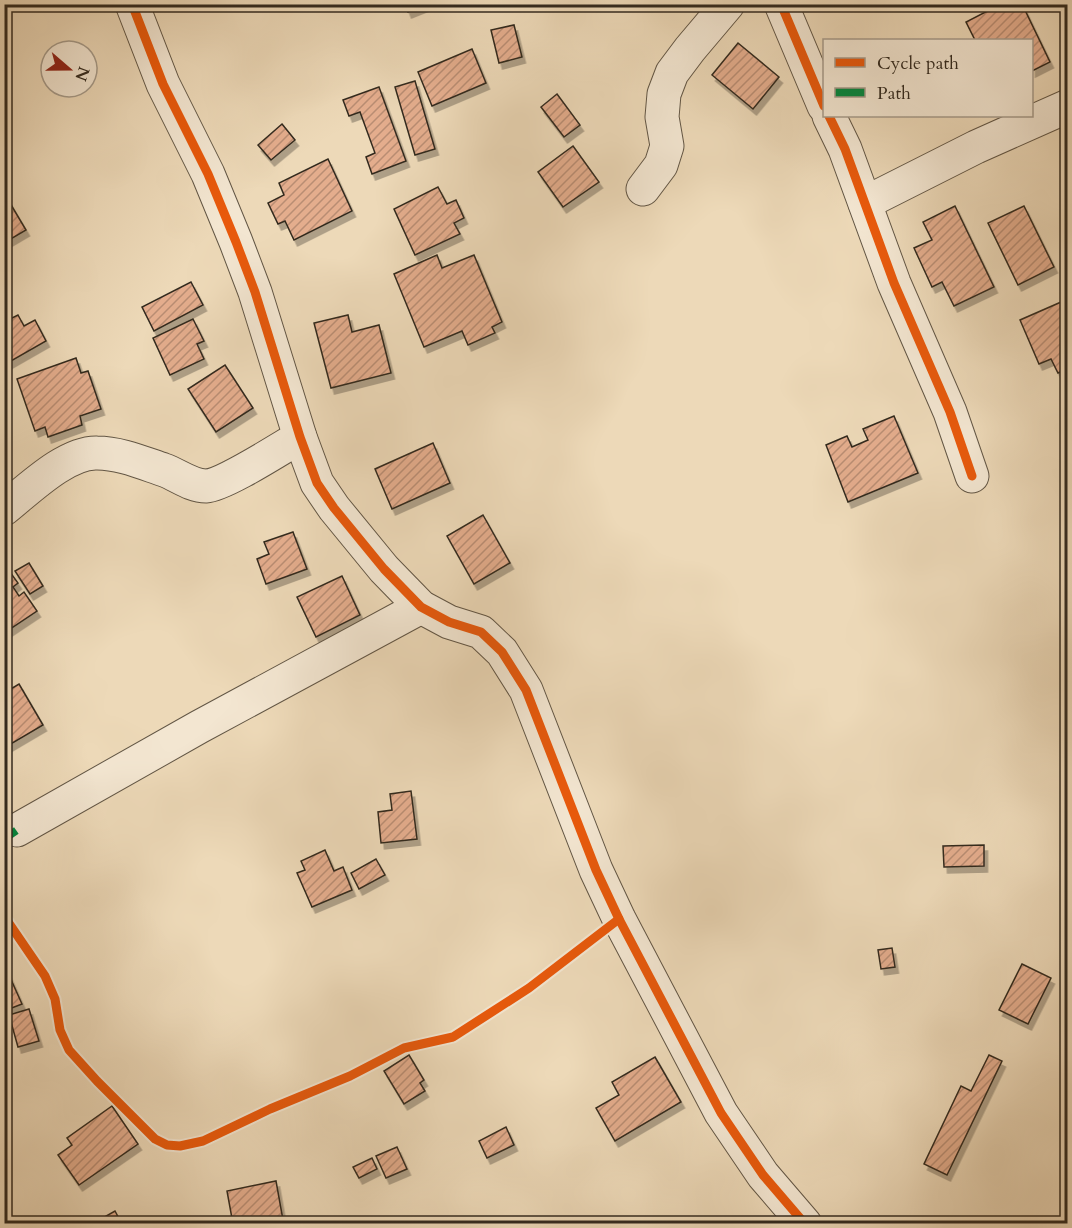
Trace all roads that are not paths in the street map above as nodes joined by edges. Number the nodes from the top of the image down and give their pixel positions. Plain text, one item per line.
1 (132, 4) edge
2 (728, 4) edge
3 (781, 4) edge
4 (823, 101) edge
5 (1068, 106) edge
6 (829, 117) edge
7 (643, 189) dead end
8 (866, 203) junction
9 (300, 437) junction
10 (972, 476) dead end
11 (4, 509) edge
12 (421, 607) junction
13 (18, 830) dead end
14 (805, 1224) edge

1 - 9 street
2 - 7 street
3 - 4 street
5 - 8 street
6 - 8 street
8 - 10 street
9 - 11 street
9 - 12 street
12 - 13 street
12 - 14 street

